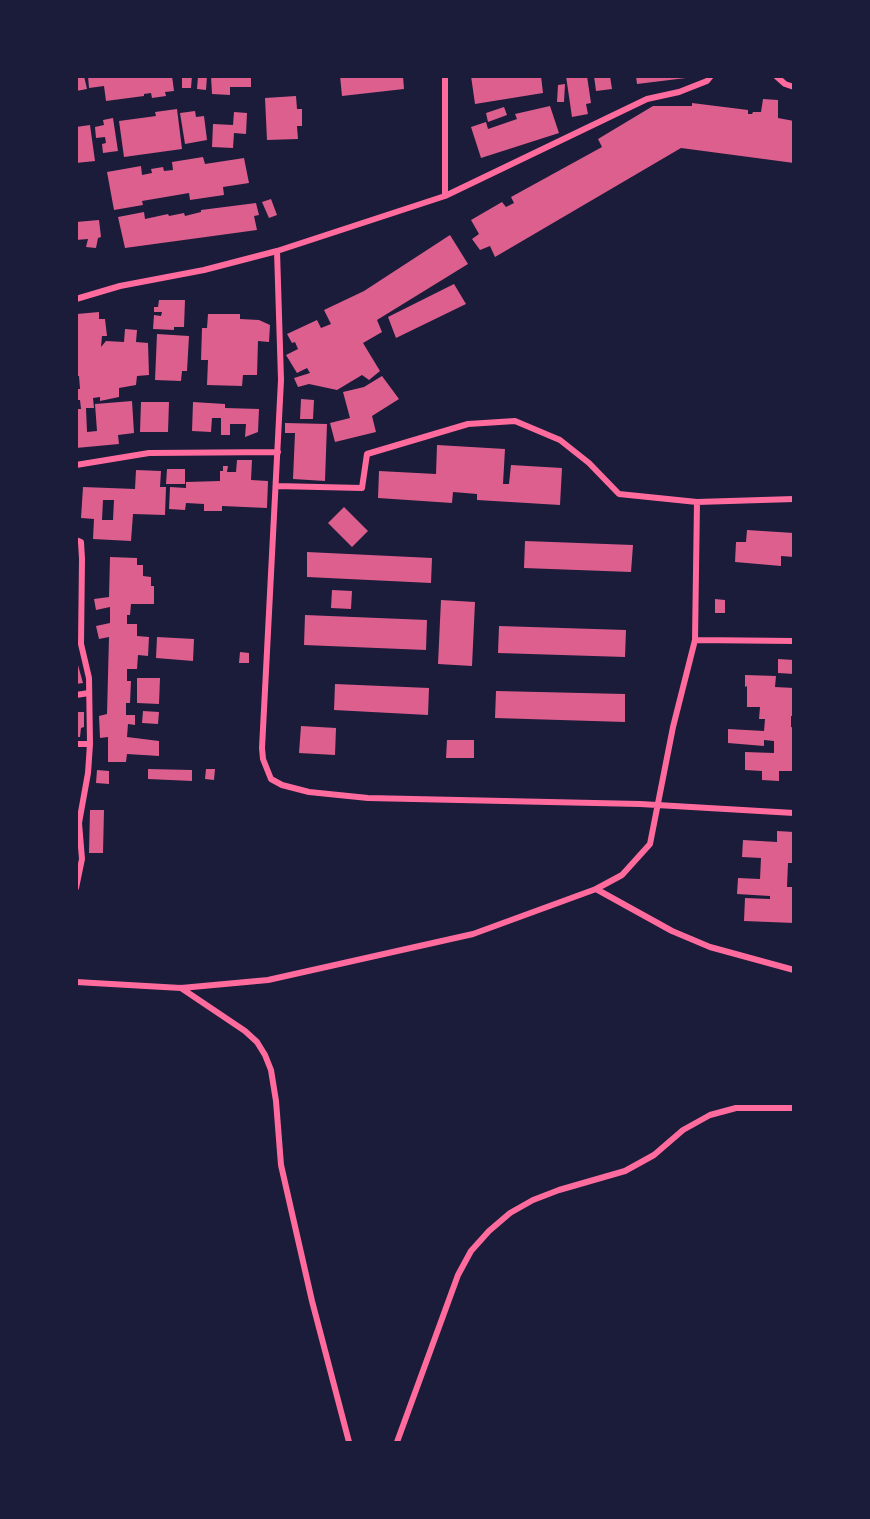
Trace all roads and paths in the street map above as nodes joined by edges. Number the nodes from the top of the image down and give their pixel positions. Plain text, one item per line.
1 (445, 76) edge
2 (711, 76) edge
3 (776, 76) edge
4 (794, 87) edge
5 (445, 196) junction
6 (277, 251) junction
7 (76, 299) edge
8 (278, 452) junction
9 (76, 465) edge
10 (276, 486) junction
11 (794, 499) edge
12 (697, 502) junction
13 (76, 540) edge
14 (79, 634) edge
15 (695, 640) junction
16 (794, 642) edge
17 (89, 693) junction
18 (76, 695) edge
19 (76, 744) edge
20 (90, 744) junction
21 (659, 805) junction
22 (794, 813) edge
23 (79, 817) edge
24 (78, 869) edge
25 (76, 888) edge
26 (596, 889) junction
27 (794, 970) edge
28 (76, 982) edge
29 (181, 988) junction
30 (794, 1108) edge
31 (349, 1443) edge
32 (397, 1443) edge

1 - 5 street
2 - 5 street
3 - 4 street
5 - 6 street
6 - 7 street
6 - 8 street
8 - 9 street
8 - 10 street
10 - 12 street
10 - 21 street
11 - 12 street
12 - 15 street
13 - 14 street
14 - 17 street
15 - 16 street
15 - 21 street
17 - 18 street
17 - 20 street
19 - 20 street
20 - 23 street
21 - 22 street
21 - 26 street
23 - 24 street
24 - 25 street
26 - 27 street
26 - 29 street
28 - 29 street
29 - 31 street
30 - 32 street

